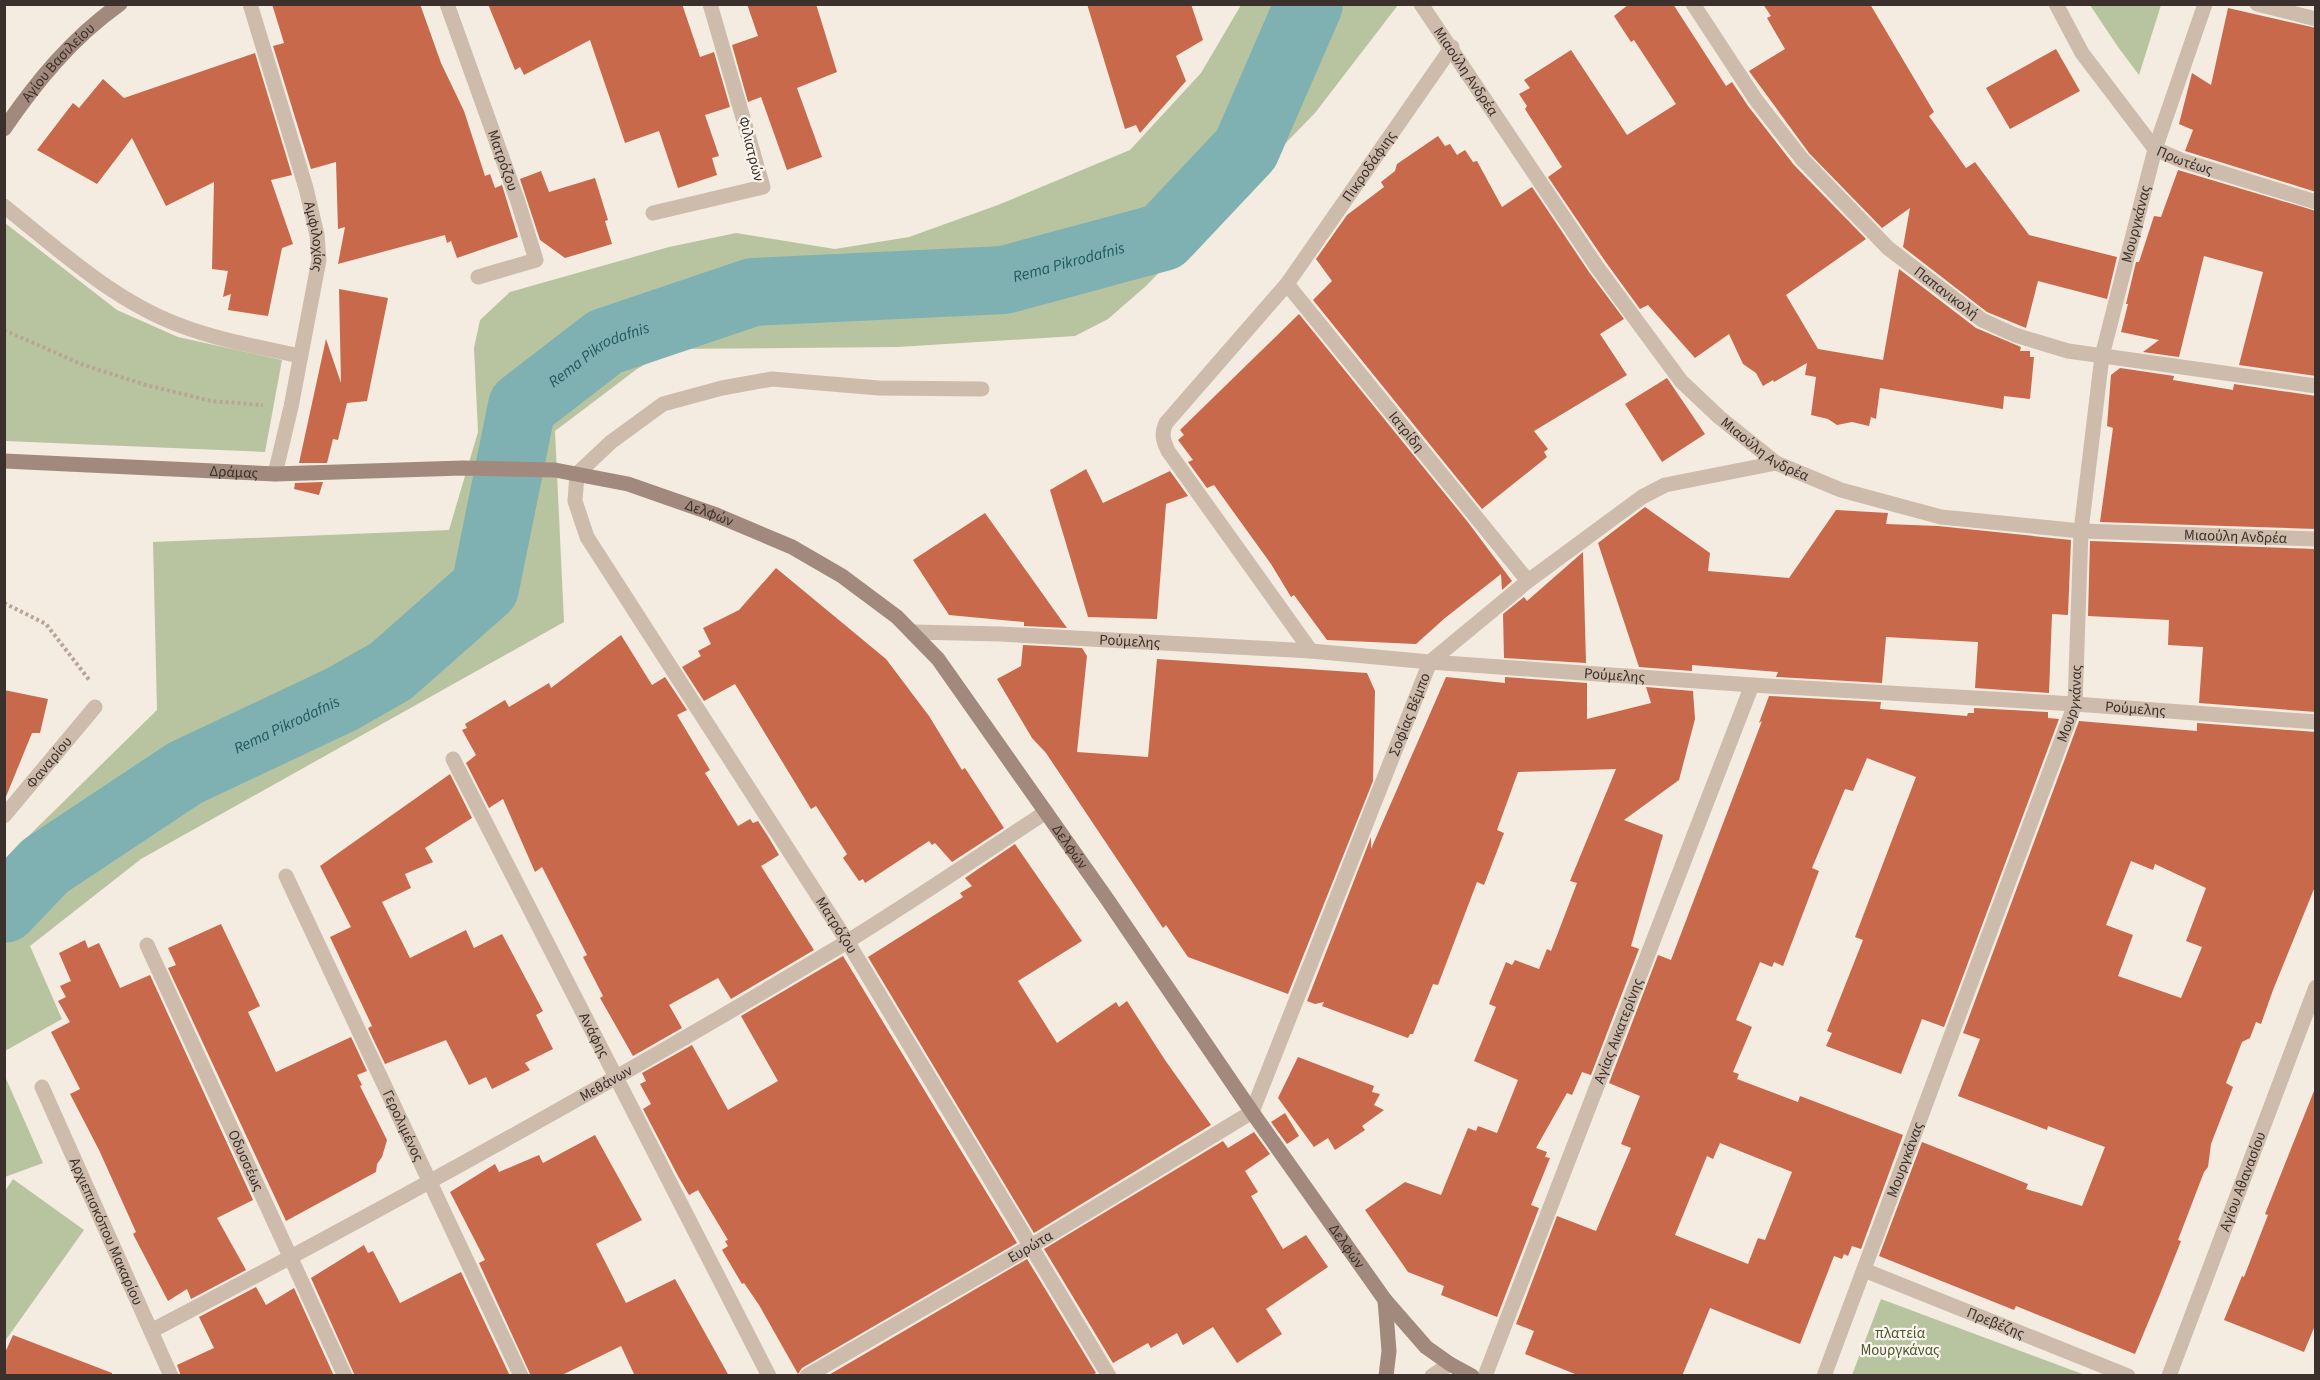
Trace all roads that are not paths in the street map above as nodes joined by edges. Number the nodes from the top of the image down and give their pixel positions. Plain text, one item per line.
1 (120, 4) edge
2 (250, 4) edge
3 (447, 4) edge
4 (710, 4) edge
5 (1421, 4) edge
6 (1693, 4) edge
7 (2056, 4) edge
8 (2205, 4) edge
9 (2258, 4) edge
10 (2316, 19) edge
11 (1452, 47) junction
12 (4, 129) edge
13 (2155, 149) junction
14 (2316, 202) edge
15 (4, 206) edge
16 (653, 213) dead end
17 (478, 277) dead end
18 (1287, 284) junction
19 (300, 356) junction
20 (2102, 356) junction
21 (2316, 386) edge
22 (982, 389) dead end
23 (4, 461) edge
24 (1776, 463) junction
25 (555, 470) joint
26 (274, 474) junction
27 (577, 474) junction
28 (2081, 531) junction
29 (2316, 539) edge
30 (1528, 581) junction
31 (914, 632) junction
32 (1311, 651) junction
33 (1430, 662) junction
34 (1752, 685) junction
35 (2075, 704) junction
36 (94, 707) road end
37 (2316, 722) edge
38 (453, 759) dead end
39 (1046, 812) junction
40 (4, 816) edge
41 (286, 876) dead end
42 (847, 942) junction
43 (147, 945) dead end
44 (2316, 987) edge
45 (617, 1078) junction
46 (42, 1087) dead end
47 (1252, 1112) junction
48 (429, 1183) junction
49 (1031, 1246) junction
50 (291, 1258) junction
51 (1864, 1270) junction
52 (1385, 1300) junction
53 (151, 1331) junction
54 (1450, 1364) junction
55 (171, 1376) edge
56 (345, 1376) edge
57 (521, 1376) edge
58 (769, 1376) edge
59 (807, 1376) edge
60 (1109, 1376) edge
61 (1386, 1376) edge
62 (1432, 1376) edge
63 (1472, 1376) edge
64 (1485, 1376) edge
65 (1824, 1376) edge
66 (2128, 1376) edge
67 (2169, 1376) edge

1 - 12 street, Αγίου Βασιλείου
2 - 19 street, Αμφιλοχίας
3 - 17 street, Ματρόζου
4 - 16 street, Φιλιατρών
5 - 11 street, Μιαούλη Ανδρέα
6 - 20 street, Παπανικολή
7 - 13 street, Πρωτέως
8 - 13 street, Μουργκάνας
9 - 10 street
11 - 18 street, Πικροδάφιης
11 - 24 street, Μιαούλη Ανδρέα
13 - 14 street, Πρωτέως
13 - 20 street, Μουργκάνας
15 - 19 street
18 - 30 street, Ιατρίδη
18 - 32 street, Πικροδάφιης
19 - 26 street, Αμφιλοχίας
20 - 21 street, Παπανικολή
20 - 28 street, Μουργκάνας
22 - 27 street
23 - 26 street, Δράμας
24 - 28 street, Μιαούλη Ανδρέα
24 - 30 street, Σοφίας Βέμπο
25 - 26 street, Δράμας
25 - 27 street, Δελφών
27 - 31 street, Δελφών
27 - 42 street, Ματρόζου
28 - 29 street, Μιαούλη Ανδρέα
28 - 35 street, Μουργκάνας
30 - 33 street, Σοφίας Βέμπο
31 - 32 street, Ρούμελης
31 - 39 street, Δελφών
32 - 33 street, Ρούμελης
33 - 34 street, Ρούμελης
33 - 47 street, Σοφίας Βέμπο
34 - 35 street, Ρούμελης
34 - 64 street, Αγίας Αικατερίνης
35 - 37 street, Ρούμελης
35 - 51 street, Μουργκάνας
36 - 40 street, Φαναρίου
38 - 45 street, Ανάφης
39 - 42 street, Μεθάνων
39 - 47 street, Δελφών
41 - 48 street, Γερολιμένος
42 - 45 street, Μεθάνων
42 - 49 street, Ματρόζου
43 - 50 street, Οδυσσέως
44 - 67 street, Αγίου Αθανασίου
45 - 48 street, Μεθάνων
45 - 58 street, Ανάφης
46 - 53 street, Αρχιεπισκόπου Μακαρίου
47 - 49 street, Ευρώτα
47 - 52 street, Δελφών
48 - 50 street, Μεθάνων
48 - 57 street, Γερολιμένος
49 - 59 street, Ευρώτα
49 - 60 street, Ματρόζου
50 - 53 street, Μεθάνων
50 - 56 street, Οδυσσέως
51 - 65 street, Μουργκάνας
51 - 66 street, Πρεβέζης
52 - 54 street, Δελφών
52 - 61 street
53 - 55 street, Αρχιεπισκόπου Μακαρίου
54 - 62 street
54 - 63 street, Δελφών

